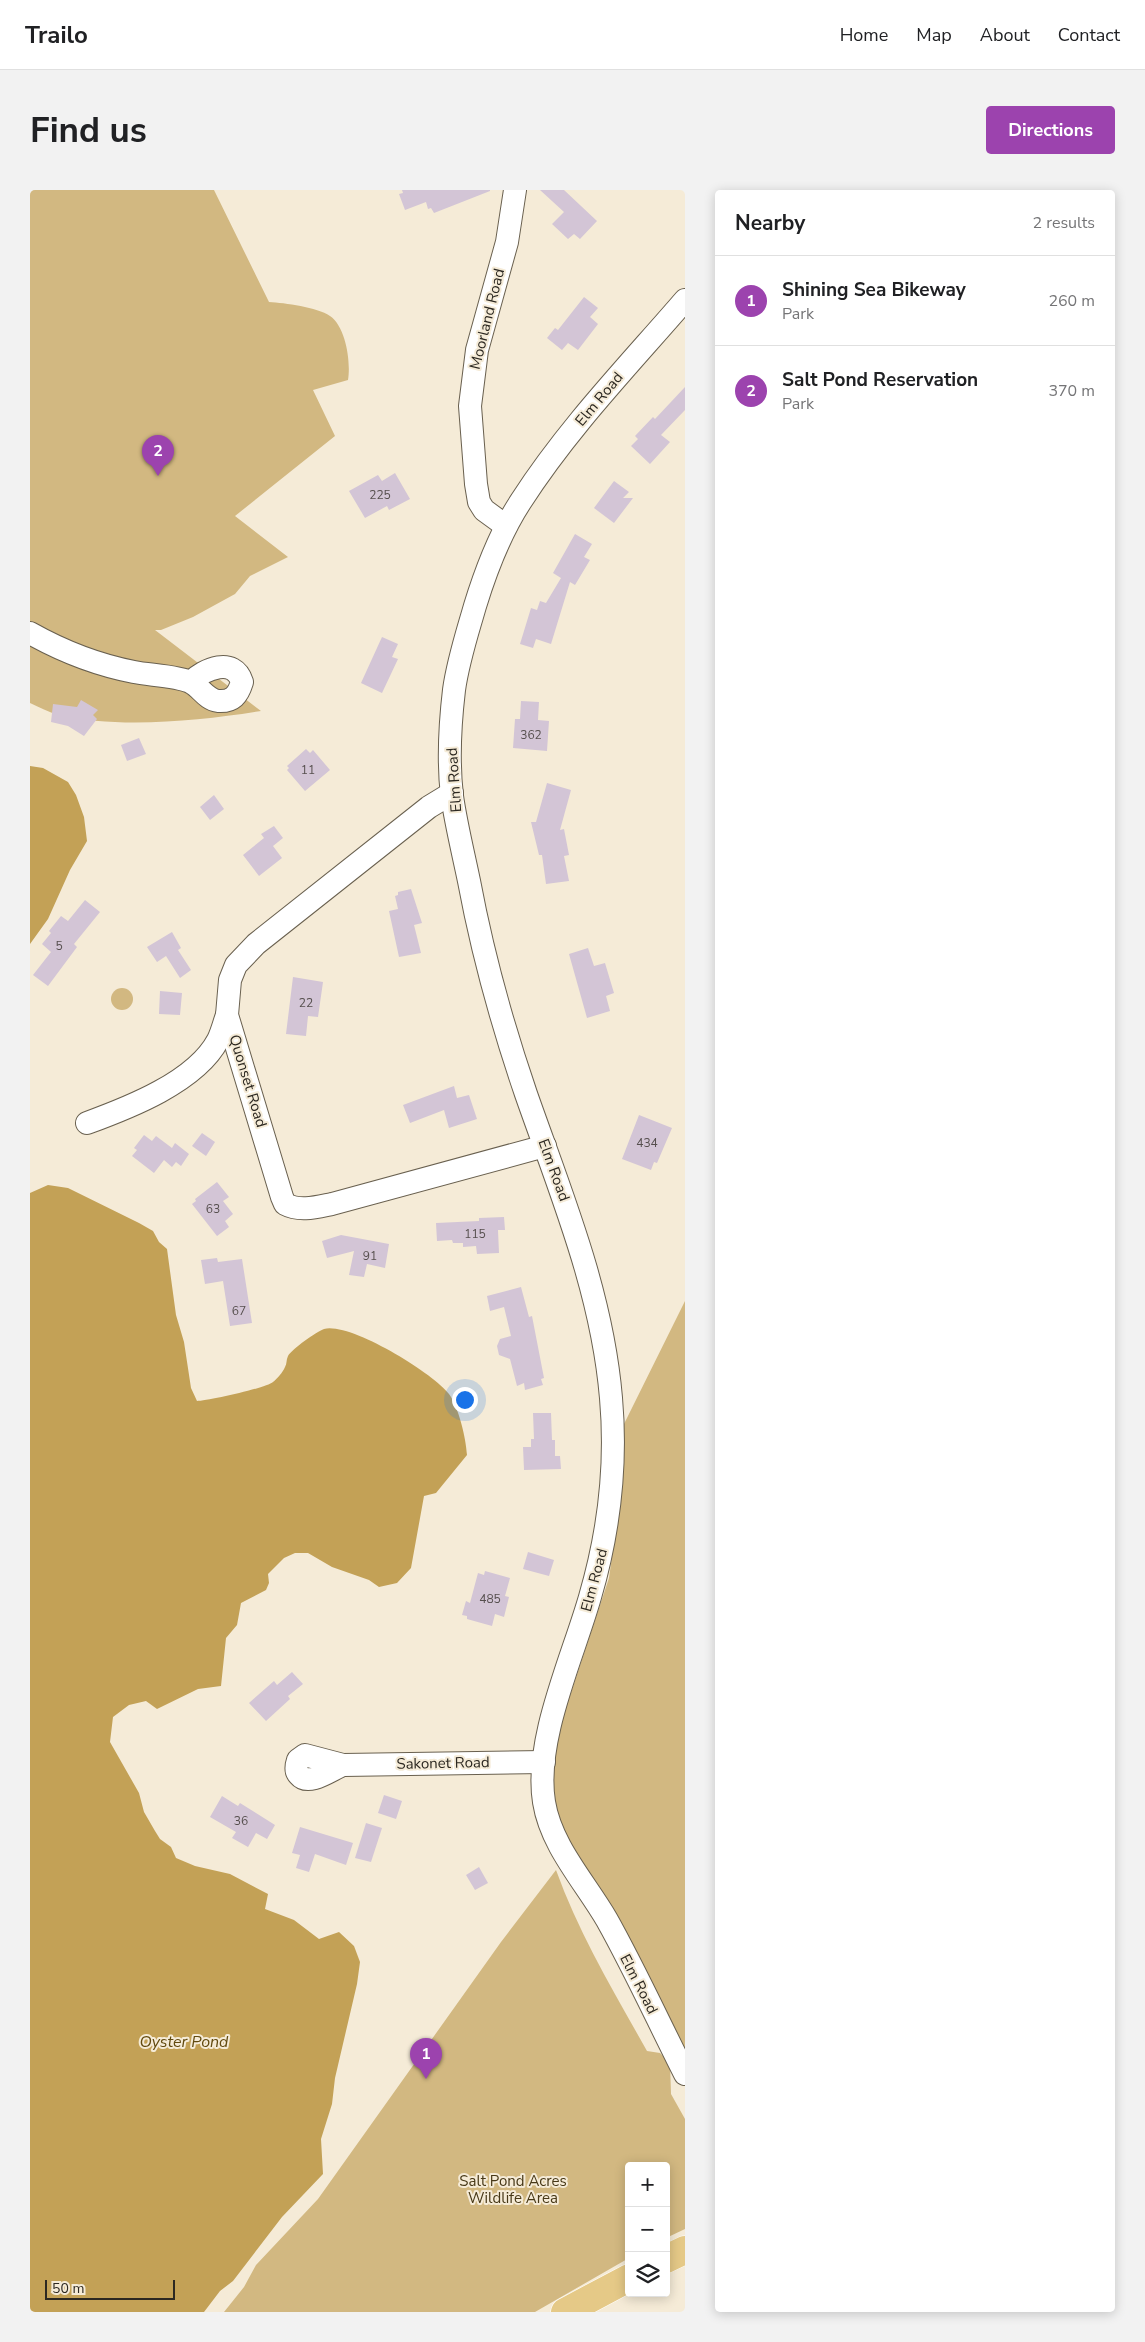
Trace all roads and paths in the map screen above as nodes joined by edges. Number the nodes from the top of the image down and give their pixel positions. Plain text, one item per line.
1 (515, 190) edge
2 (685, 300) edge
3 (506, 526) junction
4 (30, 633) edge
5 (191, 682) dead end
6 (452, 793) junction
7 (227, 1014) junction
8 (87, 1124) dead end
9 (545, 1146) junction
10 (544, 1762) junction
11 (343, 1765) dead end
12 (685, 2074) edge
13 (685, 2250) edge
14 (670, 2257) edge
15 (625, 2280) edge
16 (565, 2312) edge

1 - 3 street, Moorland Road
2 - 3 street, Elm Road
3 - 6 street, Elm Road
4 - 5 street
6 - 7 street, Quonset Road
6 - 9 street, Elm Road
7 - 8 street
7 - 9 street, Quonset Road
9 - 10 street, Elm Road
10 - 11 street, Sakonet Road
10 - 12 street, Elm Road
13 - 14 main road
15 - 16 main road

